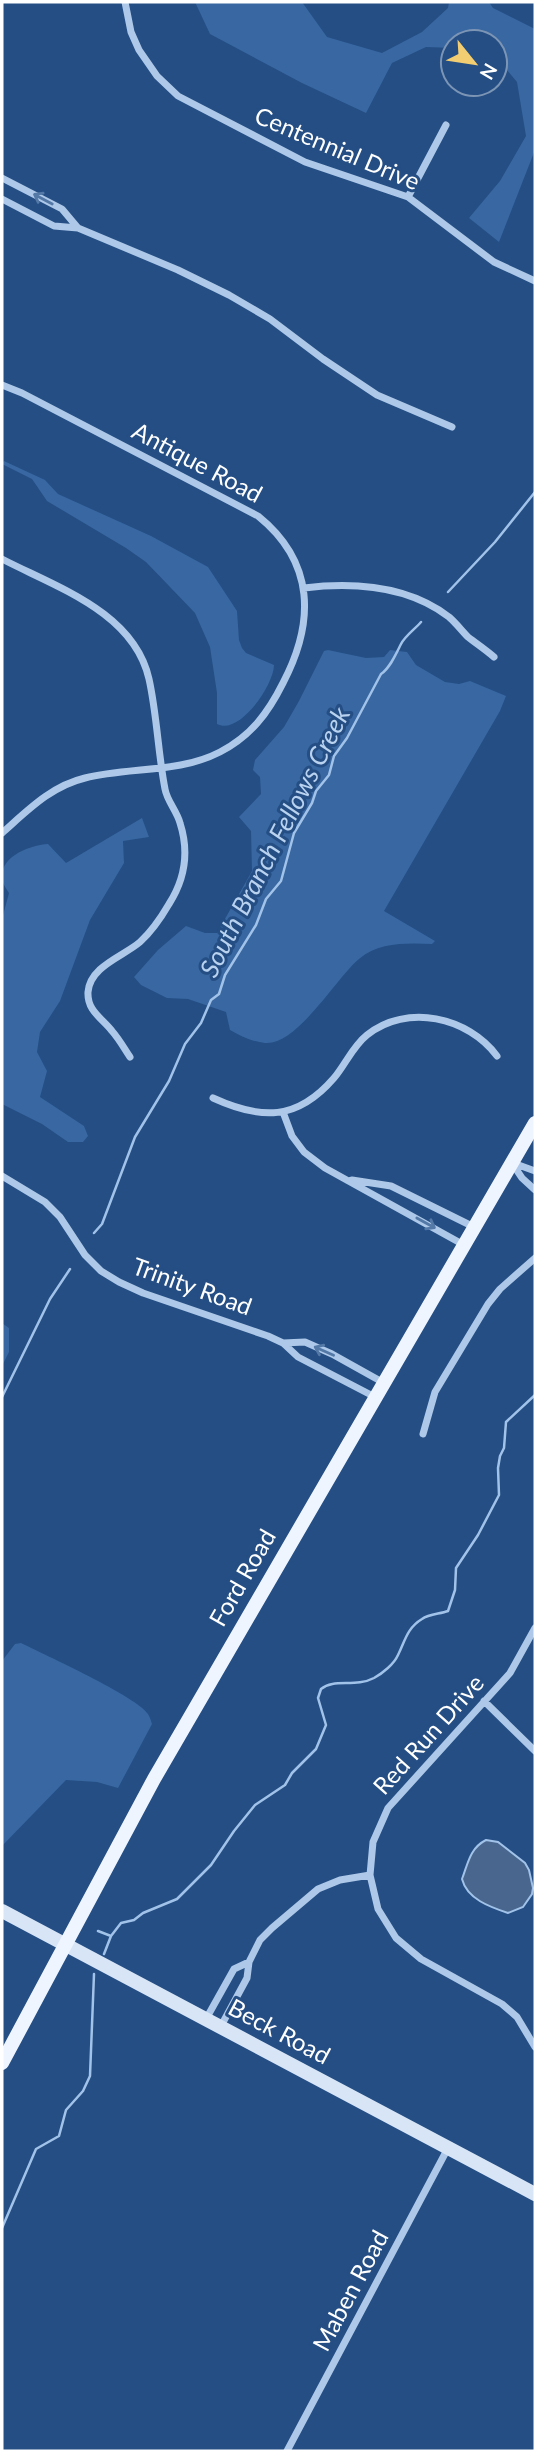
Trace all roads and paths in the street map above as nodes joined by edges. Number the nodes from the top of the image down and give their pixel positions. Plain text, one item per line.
1 (125, 2) edge
2 (446, 125) dead end
3 (2, 178) edge
4 (23, 189) junction
5 (408, 197) junction
6 (2, 199) edge
7 (14, 205) junction
8 (78, 228) junction
9 (535, 281) edge
10 (2, 385) edge
11 (452, 427) dead end
12 (2, 559) edge
13 (304, 588) junction
14 (494, 657) dead end
15 (163, 767) junction
16 (2, 833) edge
17 (497, 1056) dead end
18 (130, 1057) dead end
19 (213, 1098) dead end
20 (284, 1112) junction
21 (535, 1123) edge
22 (512, 1163) junction
23 (535, 1171) edge
24 (2, 1176) edge
25 (345, 1179) junction
26 (535, 1190) edge
27 (404, 1192) junction
28 (396, 1207) junction
29 (474, 1227) junction
30 (464, 1245) junction
31 (535, 1258) edge
32 (283, 1343) junction
33 (384, 1383) junction
34 (375, 1397) junction
35 (423, 1434) dead end
36 (535, 1628) edge
37 (484, 1701) junction
38 (535, 1751) edge
39 (370, 1875) junction
40 (2, 1911) edge
41 (64, 1944) junction
42 (248, 1962) junction
43 (206, 2019) junction
44 (221, 2026) junction
45 (535, 2047) edge
46 (2, 2063) edge
47 (448, 2148) junction
48 (535, 2194) edge
49 (287, 2451) edge

1 - 5 street, Centennial Drive
2 - 5 street
3 - 4 street
4 - 7 street
8 -> 4 street
5 - 9 street, Centennial Drive
6 - 7 street
7 - 8 street
8 - 11 street
10 - 13 street, Antique Road
12 - 15 street
13 - 14 street
13 - 15 street, Antique Road
15 - 16 street, Antique Road
15 - 18 street
17 - 20 street
19 - 20 street
20 - 25 street
21 - 22 main road, Ford Road
22 - 23 street
22 - 26 street
22 - 29 main road, Ford Road
24 - 32 street, Trinity Road
25 - 27 street
25 - 28 street
27 - 28 street
27 - 29 street
28 -> 30 street
29 - 30 main road, Ford Road
30 - 33 main road, Ford Road
31 - 35 street
33 -> 32 street, Trinity Road
32 - 34 street, Trinity Road
33 - 34 main road, Ford Road
34 - 41 main road, Ford Road
36 - 37 street, Red Run Drive
37 - 38 street
37 - 39 street, Red Run Drive
39 - 42 street
39 - 45 street, Red Run Drive
40 - 41 main road, Beck Road
41 - 43 main road, Beck Road
41 - 46 main road, Ford Road
42 - 43 street
42 - 44 street
43 - 44 main road, Beck Road
44 - 47 main road, Beck Road
47 - 48 main road, Beck Road
47 - 49 street, Maben Road

